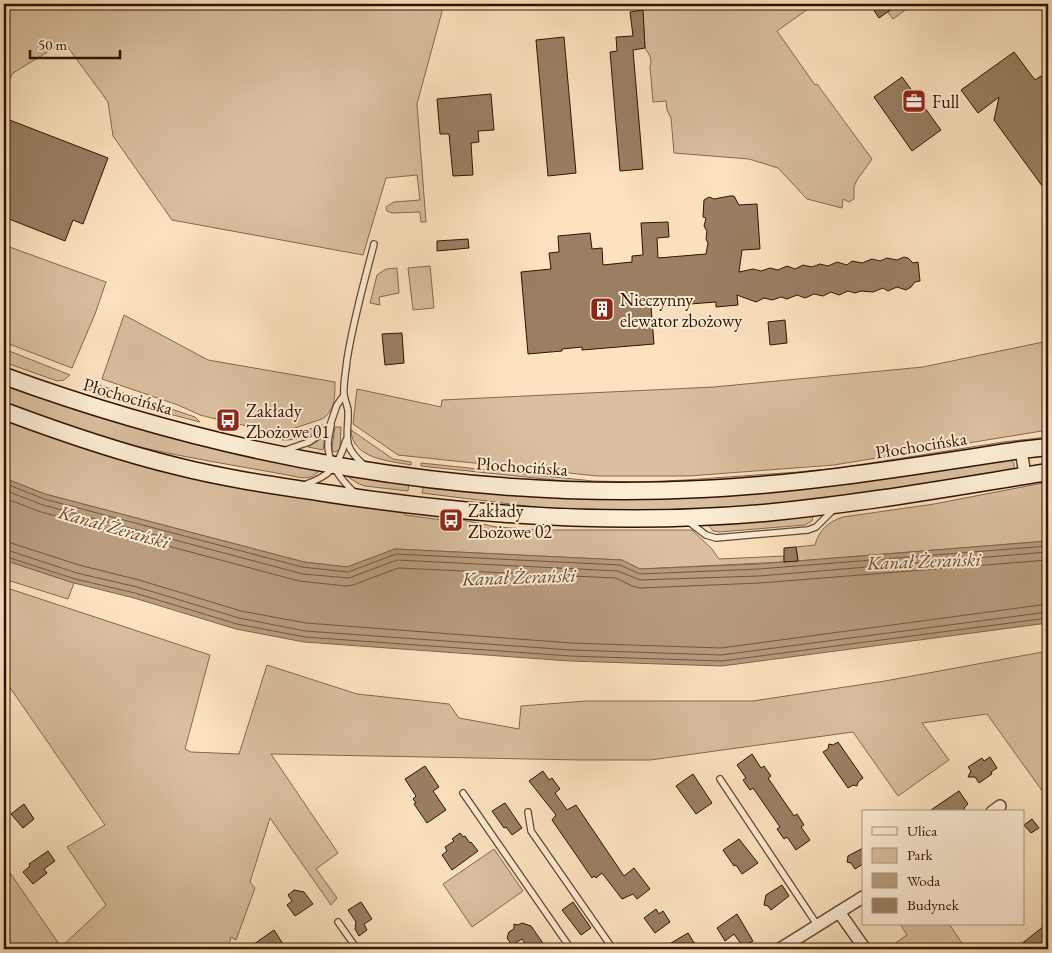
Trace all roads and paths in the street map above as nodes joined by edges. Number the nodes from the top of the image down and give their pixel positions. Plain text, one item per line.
1 (374, 244) dead end
2 (4, 376) edge
3 (344, 395) junction
4 (4, 411) edge
5 (332, 422) junction
6 (346, 440) junction
7 (1048, 447) edge
8 (1021, 450) junction
9 (274, 453) junction
10 (335, 466) junction
11 (370, 471) junction
12 (1048, 472) edge
13 (1025, 475) junction
14 (295, 488) junction
15 (362, 499) junction
16 (839, 505) junction
17 (683, 517) junction
18 (720, 779) dead end
19 (463, 793) dead end
20 (528, 812) dead end
21 (862, 898) edge
22 (840, 912) junction
23 (338, 922) dead end
24 (818, 926) junction
25 (356, 949) edge
26 (571, 949) edge
27 (613, 949) edge
28 (780, 949) edge
29 (865, 949) edge

1 - 3 lane
2 - 9 main road, Płochocińska
3 - 5 lane
3 - 6 lane
4 - 14 main road
5 - 9 lane
5 - 10 lane
6 - 10 lane
6 - 11 lane
7 - 8 main road, Płochocińska
8 - 11 main road, Płochocińska
8 - 13 street
9 - 10 main road, Płochocińska
10 - 11 main road, Płochocińska
10 - 14 lane
10 - 15 lane
12 - 13 main road
13 - 16 main road
14 - 15 main road
15 - 17 main road
16 - 17 main road
16 - 17 lane
18 - 24 lane
19 - 26 lane
20 - 27 lane
21 - 22 street
22 - 24 street
22 - 29 street
23 - 25 lane
24 - 28 street

